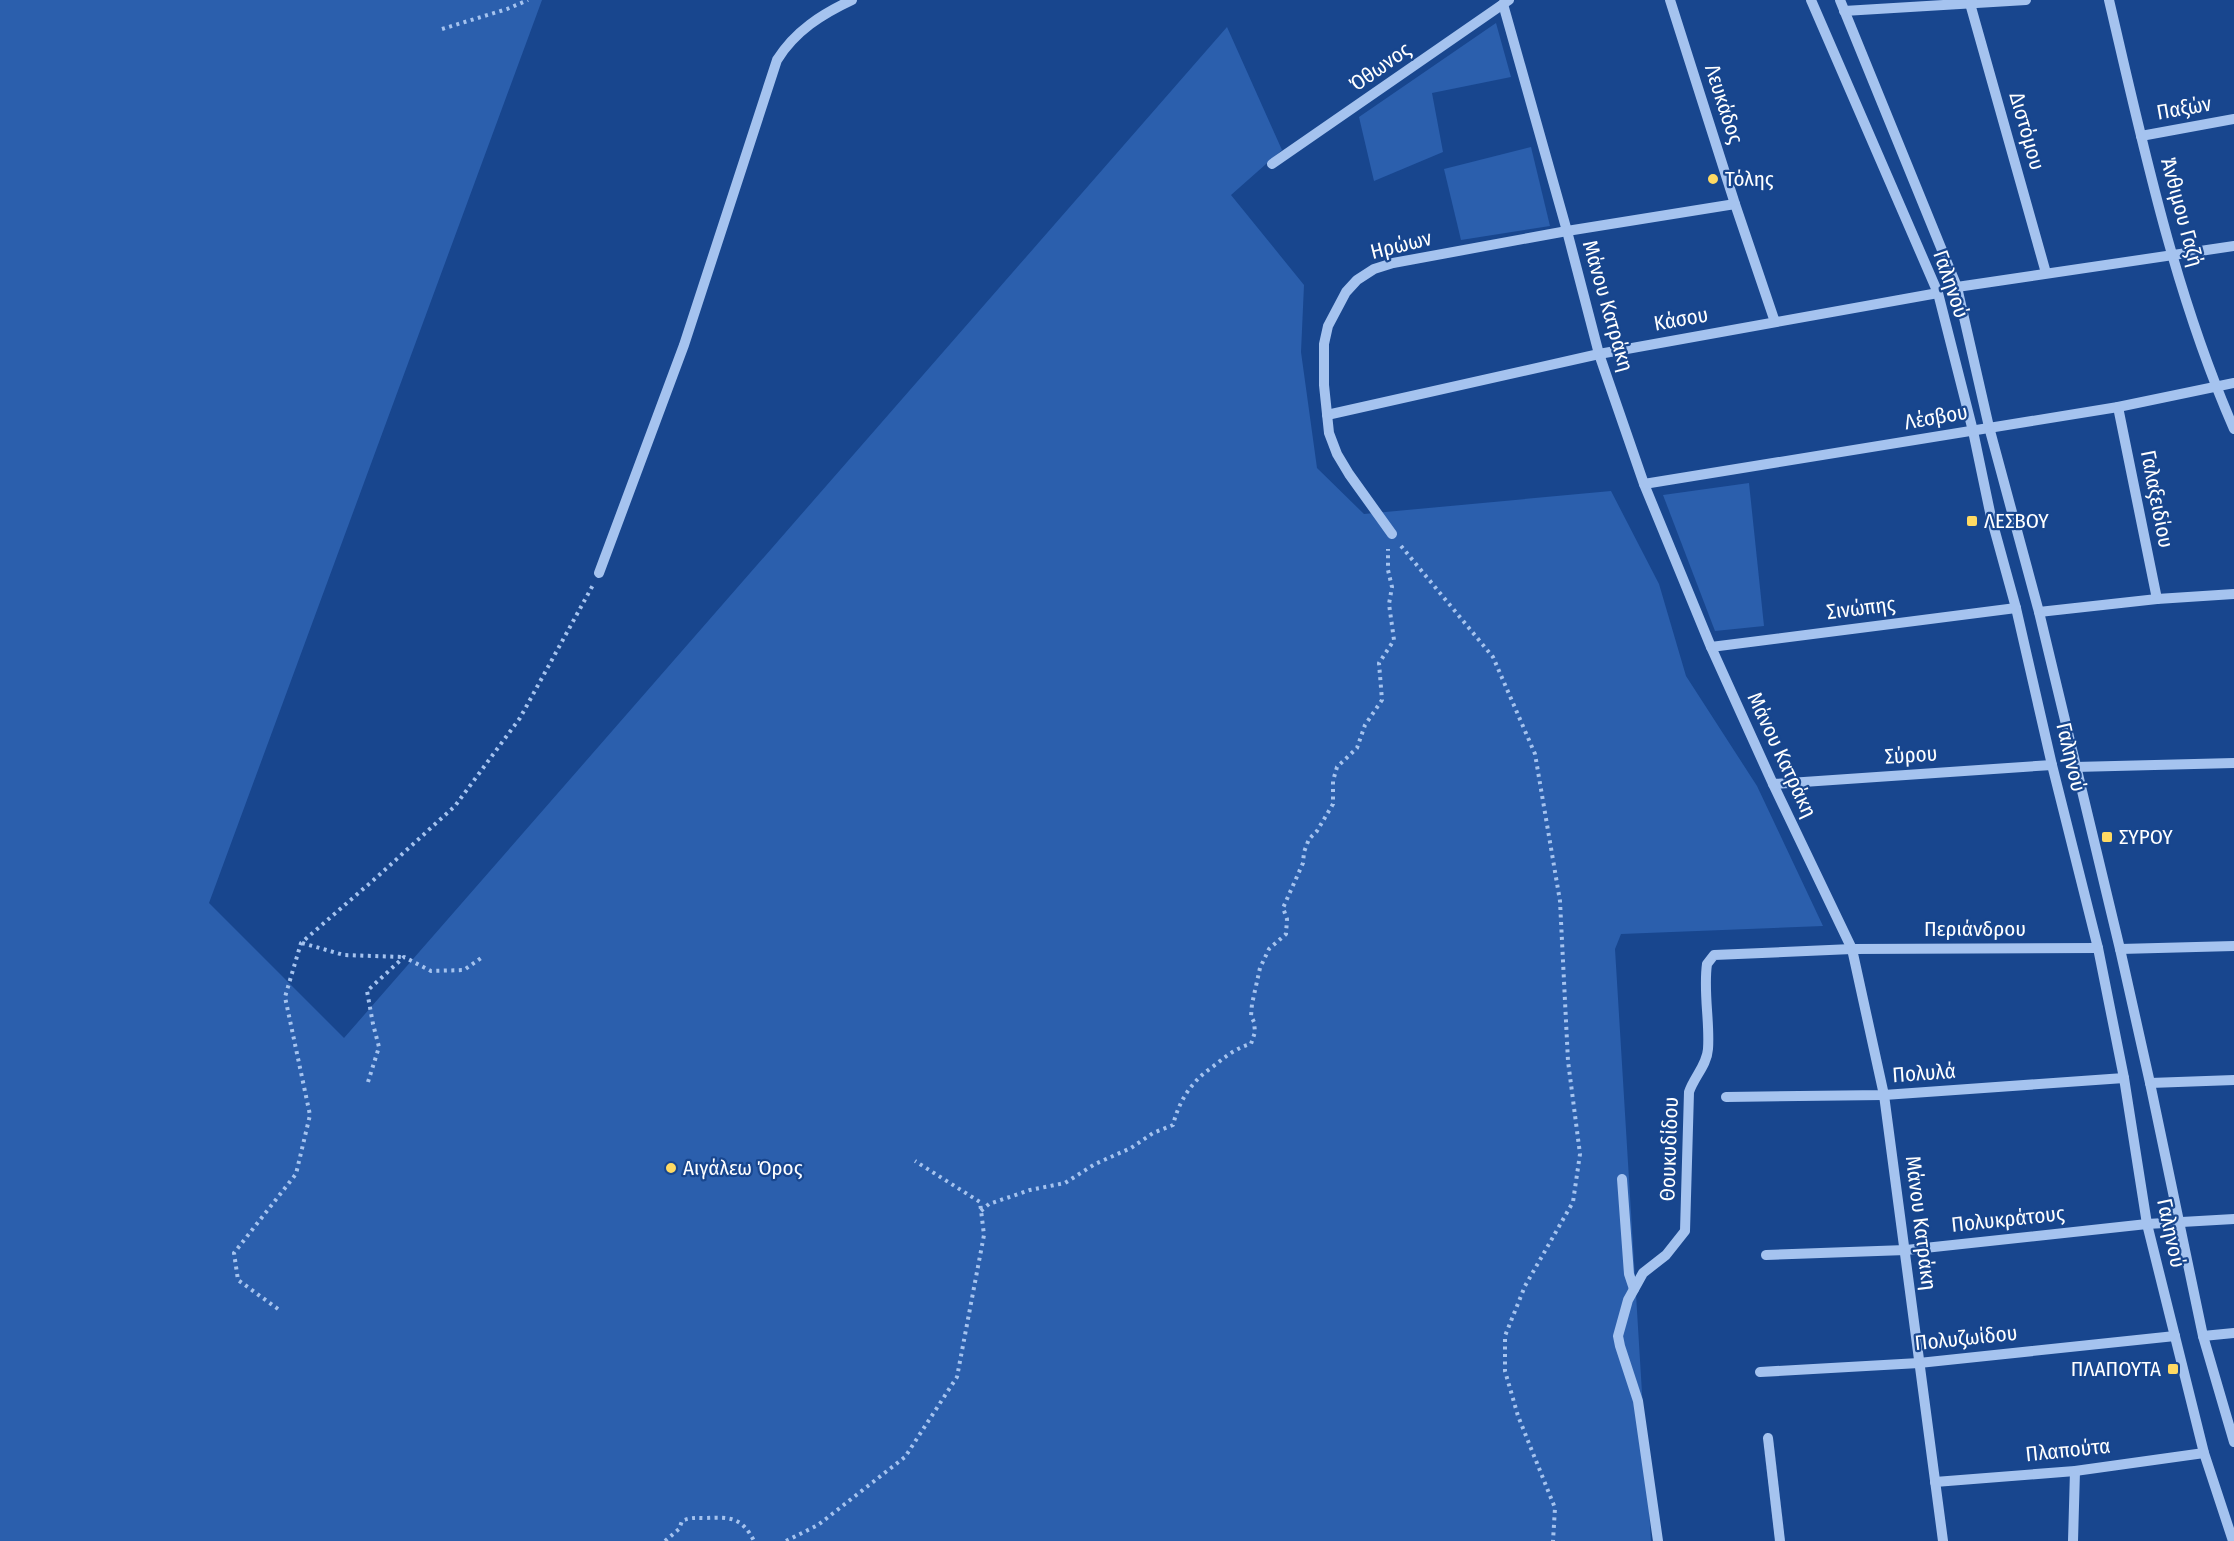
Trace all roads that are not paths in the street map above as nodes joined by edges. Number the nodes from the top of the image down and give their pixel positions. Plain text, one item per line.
1 (852, 0) edge
2 (1670, 0) edge
3 (1811, 0) edge
4 (2026, 0) edge
5 (2109, 0) edge
6 (1506, 2) edge
7 (1970, 2) edge
8 (1842, 5) edge
9 (2234, 119) edge
10 (2141, 136) junction
11 (1272, 164) dead end
12 (1735, 204) junction
13 (1567, 231) junction
14 (2234, 246) edge
15 (2172, 255) junction
16 (2046, 273) junction
17 (1957, 287) junction
18 (1938, 293) junction
19 (1775, 322) junction
20 (1599, 354) junction
21 (2234, 383) edge
22 (2215, 386) junction
23 (2118, 407) junction
24 (1327, 415) junction
25 (1989, 427) junction
26 (2234, 429) edge
27 (1973, 431) junction
28 (1644, 484) junction
29 (1393, 536) road end
30 (599, 573) road end
31 (2234, 594) edge
32 (2157, 599) junction
33 (2016, 608) junction
34 (2039, 612) junction
35 (1712, 648) junction
36 (2234, 762) edge
37 (2052, 765) junction
38 (2075, 766) junction
39 (1773, 784) junction
40 (2234, 946) edge
41 (2098, 948) junction
42 (1852, 949) junction
43 (2120, 949) junction
44 (2124, 1078) junction
45 (2234, 1080) edge
46 (2150, 1083) junction
47 (1884, 1095) junction
48 (1726, 1097) dead end
49 (1622, 1179) dead end
50 (2234, 1219) edge
51 (2179, 1223) junction
52 (2147, 1224) junction
53 (1906, 1250) junction
54 (1766, 1255) dead end
55 (1634, 1289) junction
56 (2234, 1333) edge
57 (2175, 1336) junction
58 (2203, 1336) junction
59 (1919, 1363) junction
60 (1760, 1372) dead end
61 (1768, 1438) dead end
62 (2234, 1442) edge
63 (2204, 1453) junction
64 (2075, 1471) junction
65 (1935, 1482) junction
66 (1658, 1541) edge
67 (1780, 1541) edge
68 (1943, 1541) edge
69 (2073, 1541) edge
70 (2233, 1541) edge

1 - 30 street
2 - 12 street, Λευκάδος
3 - 18 street, Γαληνού
4 - 7 street
5 - 10 street, Άνθιμου Γαζή
6 - 11 street, Όθωνος
6 - 13 street, Μάνου Κατράκη
7 - 8 street
7 - 16 street, Διστόμου
8 - 17 street, Γαληνού
9 - 10 street, Παξών
10 - 15 street, Άνθιμου Γαζή
12 - 13 street, Ηρώων
12 - 19 street, Λευκάδος
13 - 20 street, Μάνου Κατράκη
13 - 24 street, Ηρώων
14 - 15 street
15 - 16 street
15 - 22 street, Άνθιμου Γαζή
16 - 17 street
17 - 25 street, Γαληνού
18 - 19 street, Κάσου
18 - 27 street, Γαληνού
19 - 20 street, Κάσου
20 - 24 street, Κάσου
20 - 28 street, Μάνου Κατράκη
21 - 22 street, Λέσβου
22 - 23 street, Λέσβου
22 - 26 street, Άνθιμου Γαζή
23 - 25 street, Λέσβου
23 - 32 street, Γαλαξειδίου
24 - 29 street, Ηρώων
25 - 27 street, Λέσβου
25 - 34 street, Γαληνού
27 - 28 street, Λέσβου
27 - 33 street, Γαληνού
28 - 35 street, Μάνου Κατράκη
31 - 32 street
32 - 34 street
33 - 35 street, Σινώπης
33 - 37 street, Γαληνού
34 - 38 street, Γαληνού
35 - 39 street, Μάνου Κατράκη
36 - 38 street
37 - 39 street, Σύρου
37 - 41 street, Γαληνού
38 - 43 street, Γαληνού
39 - 42 street, Μάνου Κατράκη
40 - 43 street
41 - 42 street, Περιάνδρου
41 - 44 street, Γαληνού
42 - 47 street, Μάνου Κατράκη
42 - 55 street, Θουκυδίδου
43 - 46 street, Γαληνού
44 - 47 street, Πολυλά
44 - 52 street, Γαληνού
45 - 46 street
46 - 51 street, Γαληνού
47 - 48 street, Πολυλά
47 - 53 street, Μάνου Κατράκη
49 - 55 street
50 - 51 street
51 - 52 street, Πολυκράτους
51 - 58 street, Γαληνού
52 - 53 street, Πολυκράτους
52 - 57 street, Γαληνού
53 - 54 street, Πολυκράτους
53 - 59 street, Μάνου Κατράκη
55 - 66 street, Θουκυδίδου
56 - 58 street
57 - 59 street, Πολυζωίδου
57 - 63 street, Γαληνού
58 - 62 street, Γαληνού
59 - 60 street, Πολυζωίδου
59 - 65 street, Μάνου Κατράκη
61 - 67 street
63 - 64 street, Πλαπούτα
63 - 70 street, Γαληνού
64 - 65 street, Πλαπούτα
64 - 69 street
65 - 68 street, Μάνου Κατράκη

